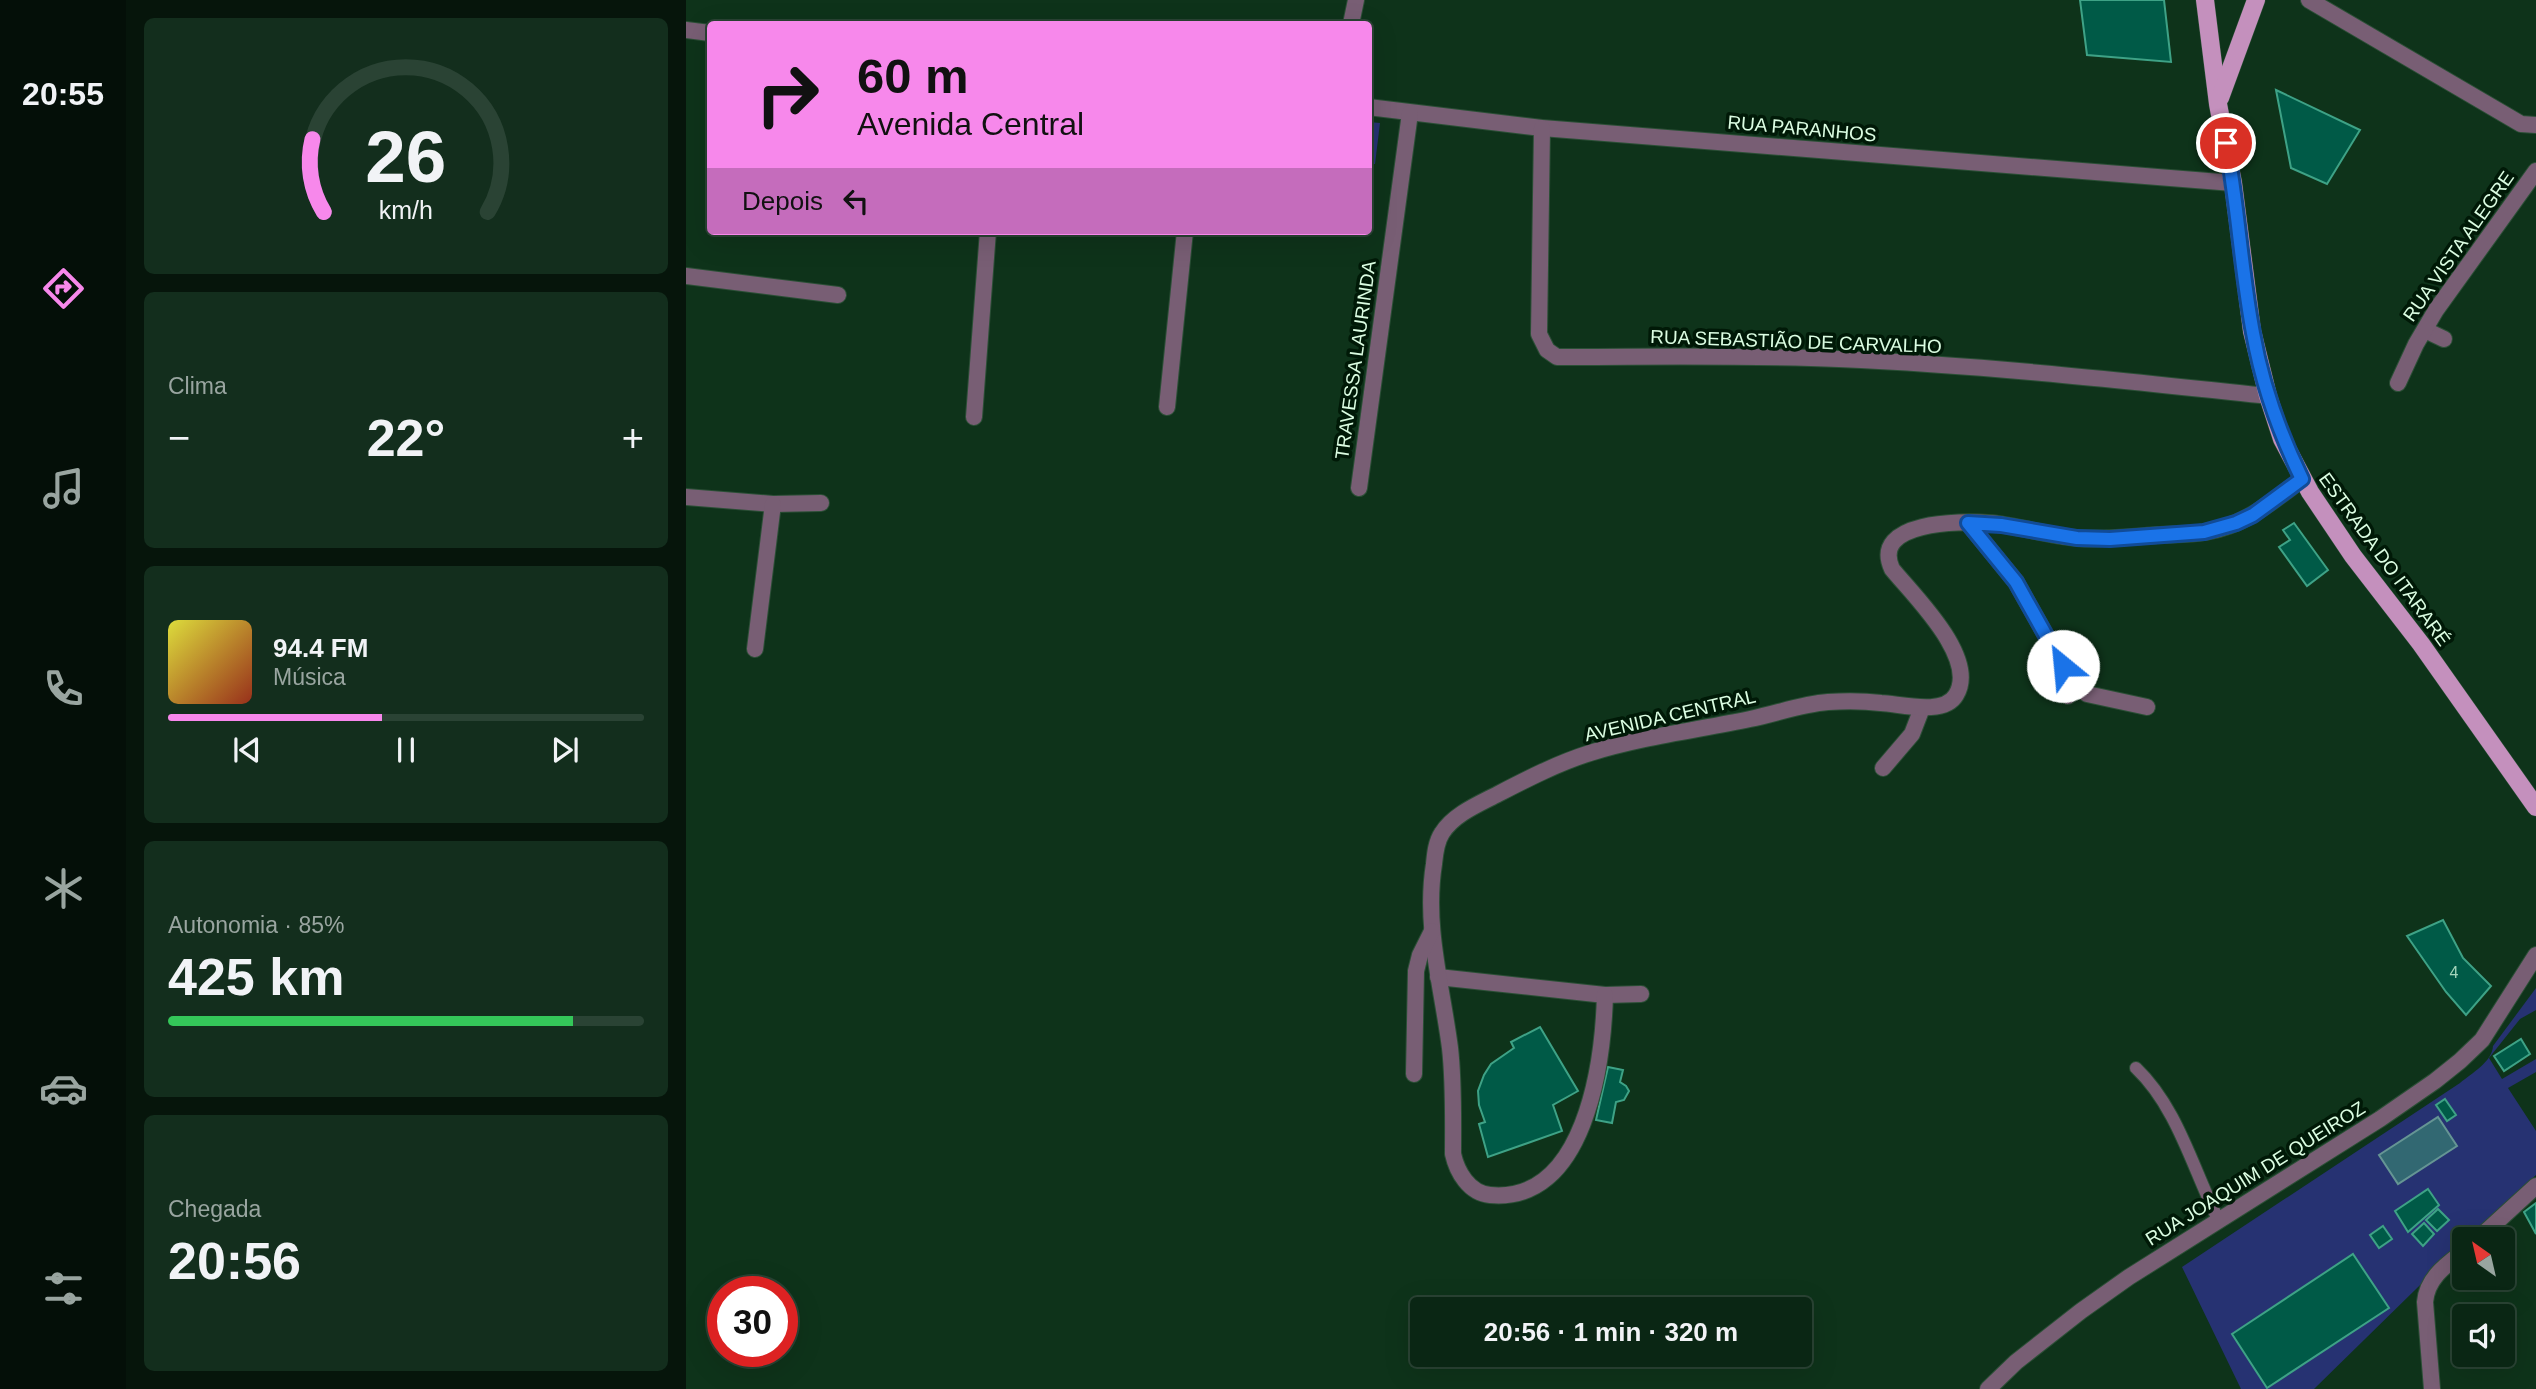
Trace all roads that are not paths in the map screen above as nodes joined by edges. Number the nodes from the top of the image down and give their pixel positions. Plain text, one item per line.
1 (1356, 0) edge
2 (2205, 0) edge
3 (2256, 0) edge
4 (2309, 0) edge
5 (1352, 21) edge
6 (686, 30) edge
7 (707, 33) edge
8 (2218, 104) junction
9 (1372, 108) edge
10 (1409, 113) junction
11 (2536, 125) edge
12 (1542, 128) junction
13 (2536, 171) edge
14 (2233, 183) junction
15 (988, 235) edge
16 (1185, 235) edge
17 (686, 276) edge
18 (838, 295) dead end
19 (2425, 330) junction
20 (2444, 339) dead end
21 (2398, 383) dead end
22 (2268, 396) junction
23 (1167, 407) dead end
24 (974, 417) dead end
25 (2302, 479) junction
26 (1359, 488) dead end
27 (686, 497) edge
28 (773, 503) junction
29 (821, 503) dead end
30 (1968, 523) junction
31 (755, 649) dead end
32 (2147, 707) dead end
33 (1922, 708) junction
34 (1883, 768) dead end
35 (2536, 807) edge
36 (1432, 931) junction
37 (2536, 955) edge
38 (2530, 970) edge
39 (1438, 977) junction
40 (1605, 995) junction
41 (1641, 995) dead end
42 (2136, 1068) dead end
43 (1414, 1074) dead end
44 (2536, 1186) edge
45 (2219, 1221) junction
46 (2491, 1227) edge
47 (2452, 1262) edge
48 (1988, 1389) edge
49 (2432, 1389) edge

1 - 5 street
2 - 8 main road, ESTRADA DO ITARARÉ
3 - 8 main road
4 - 11 street
6 - 7 street
8 - 14 main road, ESTRADA DO ITARARÉ
9 - 10 street, RUA PARANHOS
10 - 12 street, RUA PARANHOS
10 - 26 street, TRAVESSA LAURINDA
12 - 14 street, RUA PARANHOS
12 - 22 street, RUA SEBASTIÃO DE CARVALHO
13 - 19 street, RUA VISTA ALEGRE
14 - 22 main road, ESTRADA DO ITARARÉ
15 - 24 street
16 - 23 street
17 - 18 street
19 - 20 street
19 - 21 street, RUA VISTA ALEGRE
22 - 25 main road, ESTRADA DO ITARARÉ
25 - 30 street, AVENIDA CENTRAL
25 - 35 main road, ESTRADA DO ITARARÉ
27 - 28 street
28 - 29 street
28 - 31 street
30 - 32 street
30 - 33 street, AVENIDA CENTRAL
33 - 34 street
33 - 36 street, AVENIDA CENTRAL
36 - 39 street, AVENIDA CENTRAL
36 - 43 street
37 - 38 street, RUA JOAQUIM DE QUEIROZ
38 - 45 street, RUA JOAQUIM DE QUEIROZ
39 - 40 street
39 - 40 street, AVENIDA CENTRAL
40 - 41 street
42 - 45 street
44 - 46 street
45 - 48 street, RUA JOAQUIM DE QUEIROZ
47 - 49 street

